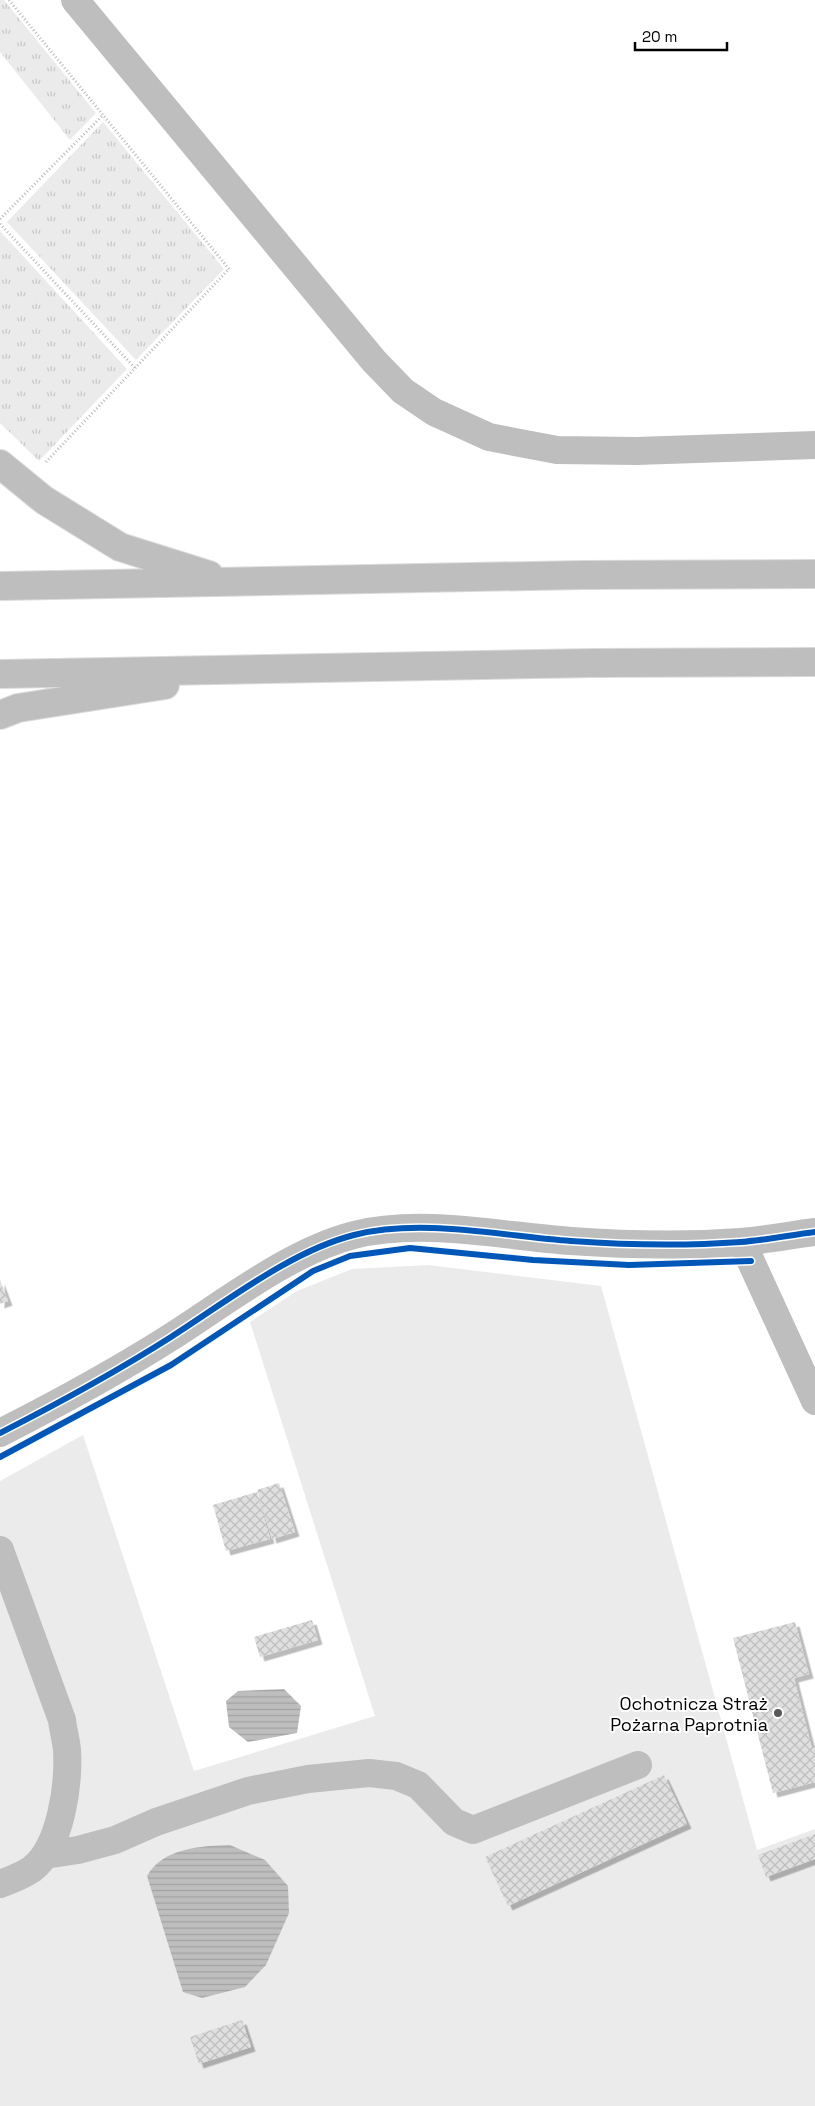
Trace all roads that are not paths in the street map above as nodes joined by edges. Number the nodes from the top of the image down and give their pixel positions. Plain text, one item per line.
1 (75, 0) edge
2 (815, 445) edge
3 (0, 464) edge
4 (815, 574) edge
5 (230, 582) junction
6 (0, 586) edge
7 (815, 662) edge
8 (262, 669) junction
9 (0, 674) edge
10 (0, 715) edge
11 (815, 1232) edge
12 (742, 1242) junction
13 (815, 1401) edge
14 (0, 1433) edge
15 (0, 1550) edge
16 (638, 1765) dead end
17 (45, 1855) junction
18 (0, 1884) edge

1 - 2 main road
3 - 5 main road
4 - 5 main road
5 - 6 main road
7 - 8 main road
8 - 9 main road
8 - 10 main road
11 - 12 main road
12 - 13 main road
12 - 14 main road
15 - 17 main road
16 - 17 main road
17 - 18 main road

